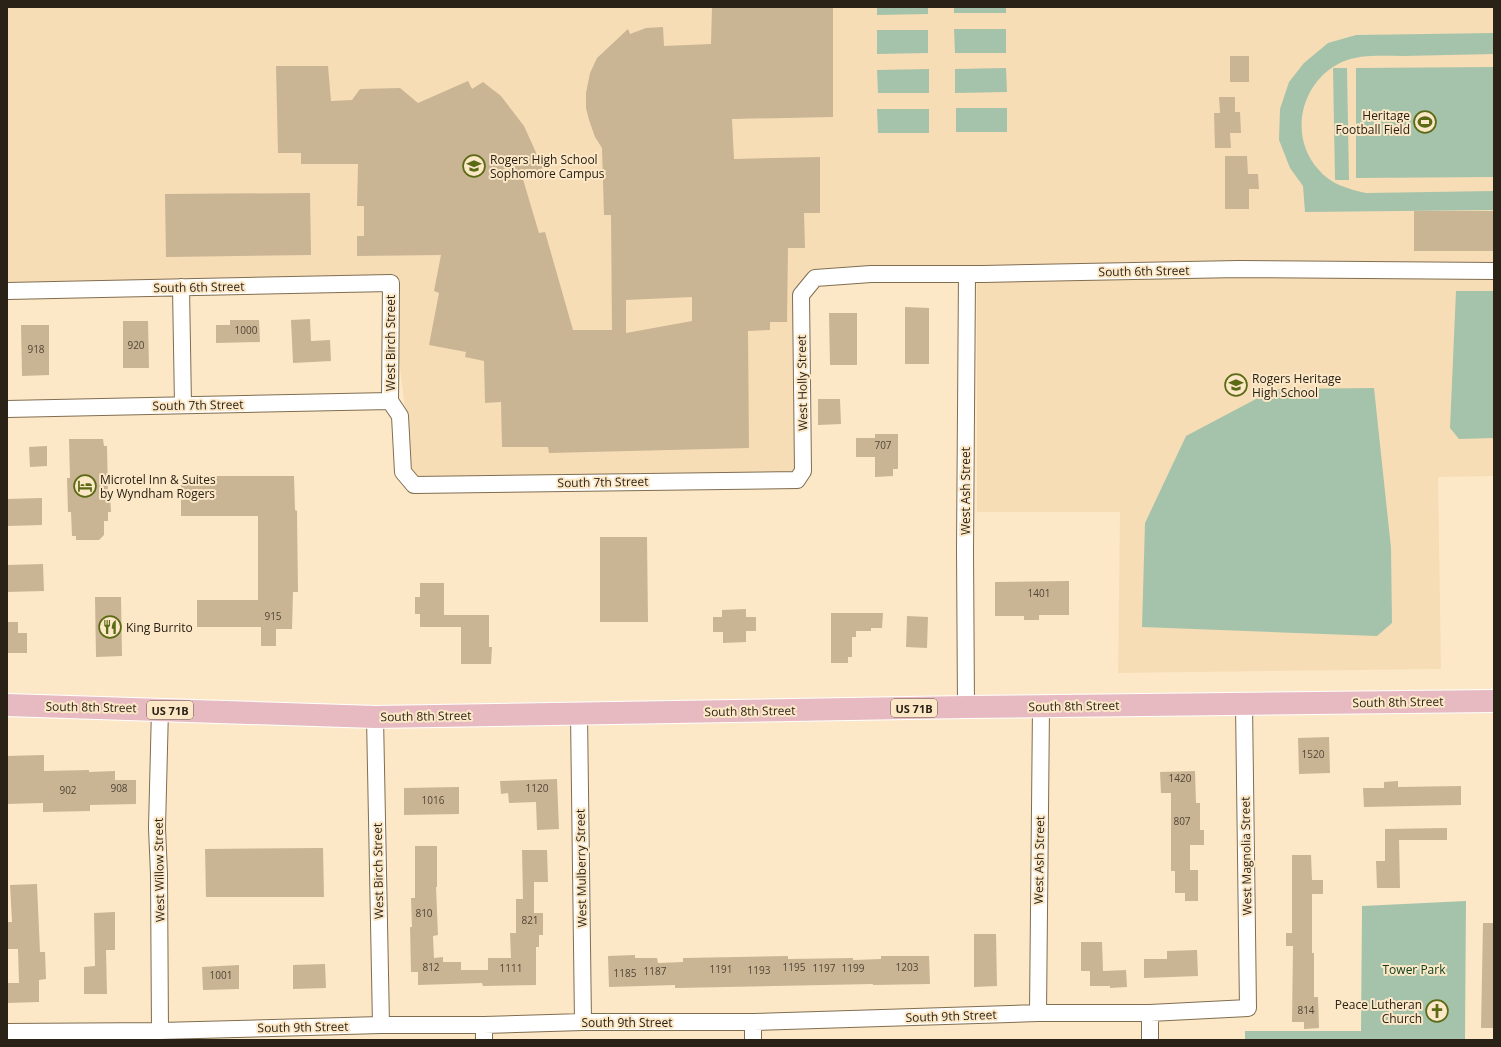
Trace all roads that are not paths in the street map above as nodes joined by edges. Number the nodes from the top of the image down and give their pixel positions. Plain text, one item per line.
1 (1494, 271) edge
2 (967, 274) junction
3 (391, 283) joint
4 (181, 287) junction
5 (7, 291) edge
6 (801, 295) joint
7 (390, 401) junction
8 (183, 405) junction
9 (7, 409) edge
10 (803, 471) joint
11 (403, 472) joint
12 (1494, 701) edge
13 (1244, 704) junction
14 (7, 705) edge
15 (966, 707) junction
16 (1041, 707) junction
17 (160, 709) junction
18 (579, 714) junction
19 (375, 717) junction
20 (1248, 1008) joint
21 (1150, 1012) junction
22 (1038, 1013) junction
23 (583, 1022) junction
24 (753, 1022) junction
25 (381, 1025) junction
26 (160, 1031) junction
27 (7, 1032) edge
28 (484, 1033) edge
29 (753, 1040) edge
30 (1150, 1040) edge

1 - 2 street, South 6th Street
2 - 6 street, South 6th Street
2 - 15 street, West Ash Street
3 - 4 street, South 6th Street
3 - 7 street, West Birch Street
4 - 5 street, South 6th Street
4 - 8 street
6 - 10 street, West Holly Street
7 - 8 street, South 7th Street
7 - 11 street, West Birch Street
8 - 9 street, South 7th Street
10 - 11 street, South 7th Street
12 - 13 main road, South 8th Street / US 71B
13 - 16 main road, South 8th Street / US 71B
13 - 20 street, West Magnolia Street
14 - 17 main road, South 8th Street / US 71B
15 - 16 main road, South 8th Street / US 71B
15 - 18 main road, South 8th Street / US 71B
16 - 22 street, West Ash Street
17 - 19 main road, South 8th Street / US 71B
17 - 26 street, West Willow Street
18 - 19 main road, South 8th Street / US 71B
18 - 23 street, West Mulberry Street
19 - 25 street, West Birch Street
20 - 21 street, South 9th Street
21 - 22 street, South 9th Street
21 - 30 street
22 - 24 street, South 9th Street
23 - 24 street, South 9th Street
23 - 28 street, South 9th Street
24 - 29 street
25 - 26 street, South 9th Street
25 - 28 street, South 9th Street
26 - 27 street, South 9th Street

